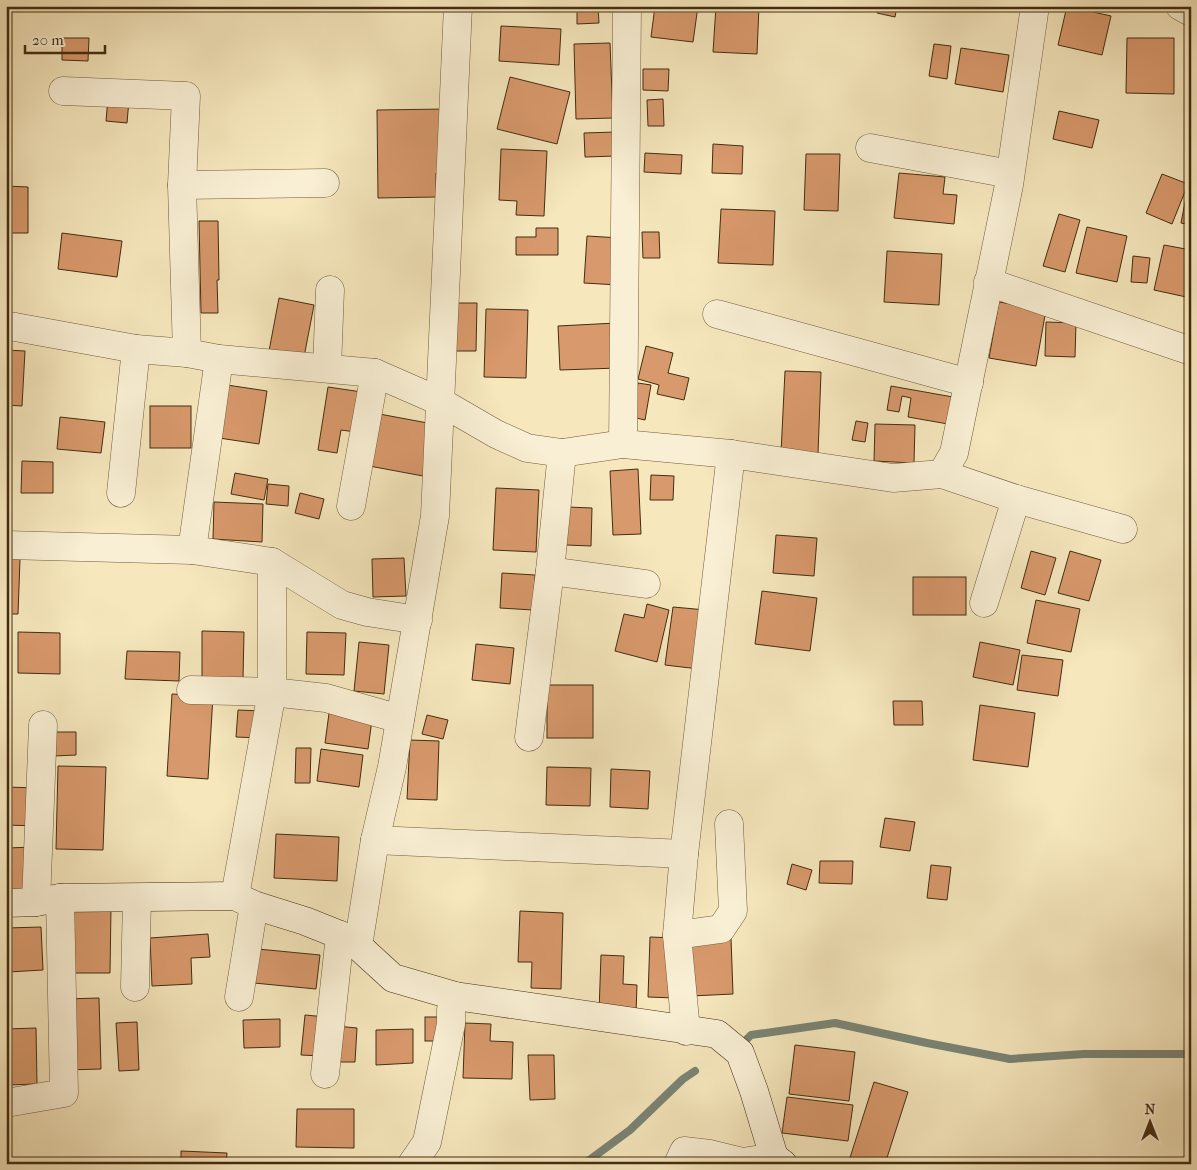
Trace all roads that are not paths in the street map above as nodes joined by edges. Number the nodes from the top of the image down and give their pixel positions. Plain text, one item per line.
1 (458, 6) edge
2 (627, 6) edge
3 (1035, 6) edge
4 (1180, 6) edge
5 (1191, 12) edge
6 (63, 91) dead end
7 (870, 148) dead end
8 (1010, 174) junction
9 (325, 183) dead end
10 (182, 185) junction
11 (988, 282) junction
12 (330, 290) dead end
13 (718, 314) dead end
14 (6, 326) edge
15 (136, 349) junction
16 (1191, 351) edge
17 (187, 353) junction
18 (219, 359) junction
19 (327, 368) junction
20 (375, 373) junction
21 (969, 383) junction
22 (440, 401) junction
23 (623, 444) junction
24 (562, 453) junction
25 (731, 454) junction
26 (942, 474) junction
27 (121, 493) dead end
28 (1016, 499) junction
29 (351, 506) dead end
30 (1123, 529) dead end
31 (6, 545) edge
32 (192, 550) junction
33 (272, 562) junction
34 (550, 571) junction
35 (646, 584) dead end
36 (984, 603) dead end
37 (418, 620) junction
38 (191, 690) dead end
39 (272, 692) junction
40 (400, 719) junction
41 (44, 725) dead end
42 (529, 737) dead end
43 (729, 824) dead end
44 (375, 840) junction
45 (684, 854) junction
46 (137, 898) junction
47 (48, 900) junction
48 (244, 901) junction
49 (6, 903) edge
50 (677, 935) junction
51 (349, 941) junction
52 (135, 987) dead end
53 (455, 996) junction
54 (239, 997) dead end
55 (686, 1031) junction
56 (324, 1074) dead end
57 (6, 1103) edge
58 (778, 1160) edge
59 (412, 1164) edge
60 (678, 1164) edge

1 - 22 street
2 - 23 street
3 - 8 street
4 - 5 street
6 - 10 street
7 - 8 street
8 - 11 street
9 - 10 street
10 - 17 street
11 - 16 street
11 - 21 street
12 - 19 street
13 - 21 street
14 - 15 street
15 - 17 street
15 - 27 street
17 - 18 street
18 - 19 street
18 - 32 street
19 - 20 street
20 - 22 street
20 - 29 street
21 - 26 street
22 - 24 street
22 - 37 street
23 - 24 street
23 - 25 street
24 - 34 street
25 - 26 street
25 - 45 street
26 - 28 street
28 - 30 street
28 - 36 street
31 - 32 street
32 - 33 street
33 - 37 street
33 - 39 street
34 - 35 street
34 - 42 street
37 - 40 street
38 - 39 street
39 - 40 street
39 - 48 street
40 - 44 street
41 - 47 street
43 - 50 street
44 - 45 street
44 - 51 street
45 - 50 street
46 - 47 street
46 - 48 street
46 - 52 street
47 - 49 street
47 - 57 street
48 - 51 street
48 - 54 street
50 - 55 street
51 - 53 street
51 - 56 street
53 - 55 street
53 - 59 street
55 - 58 street
58 - 60 street

